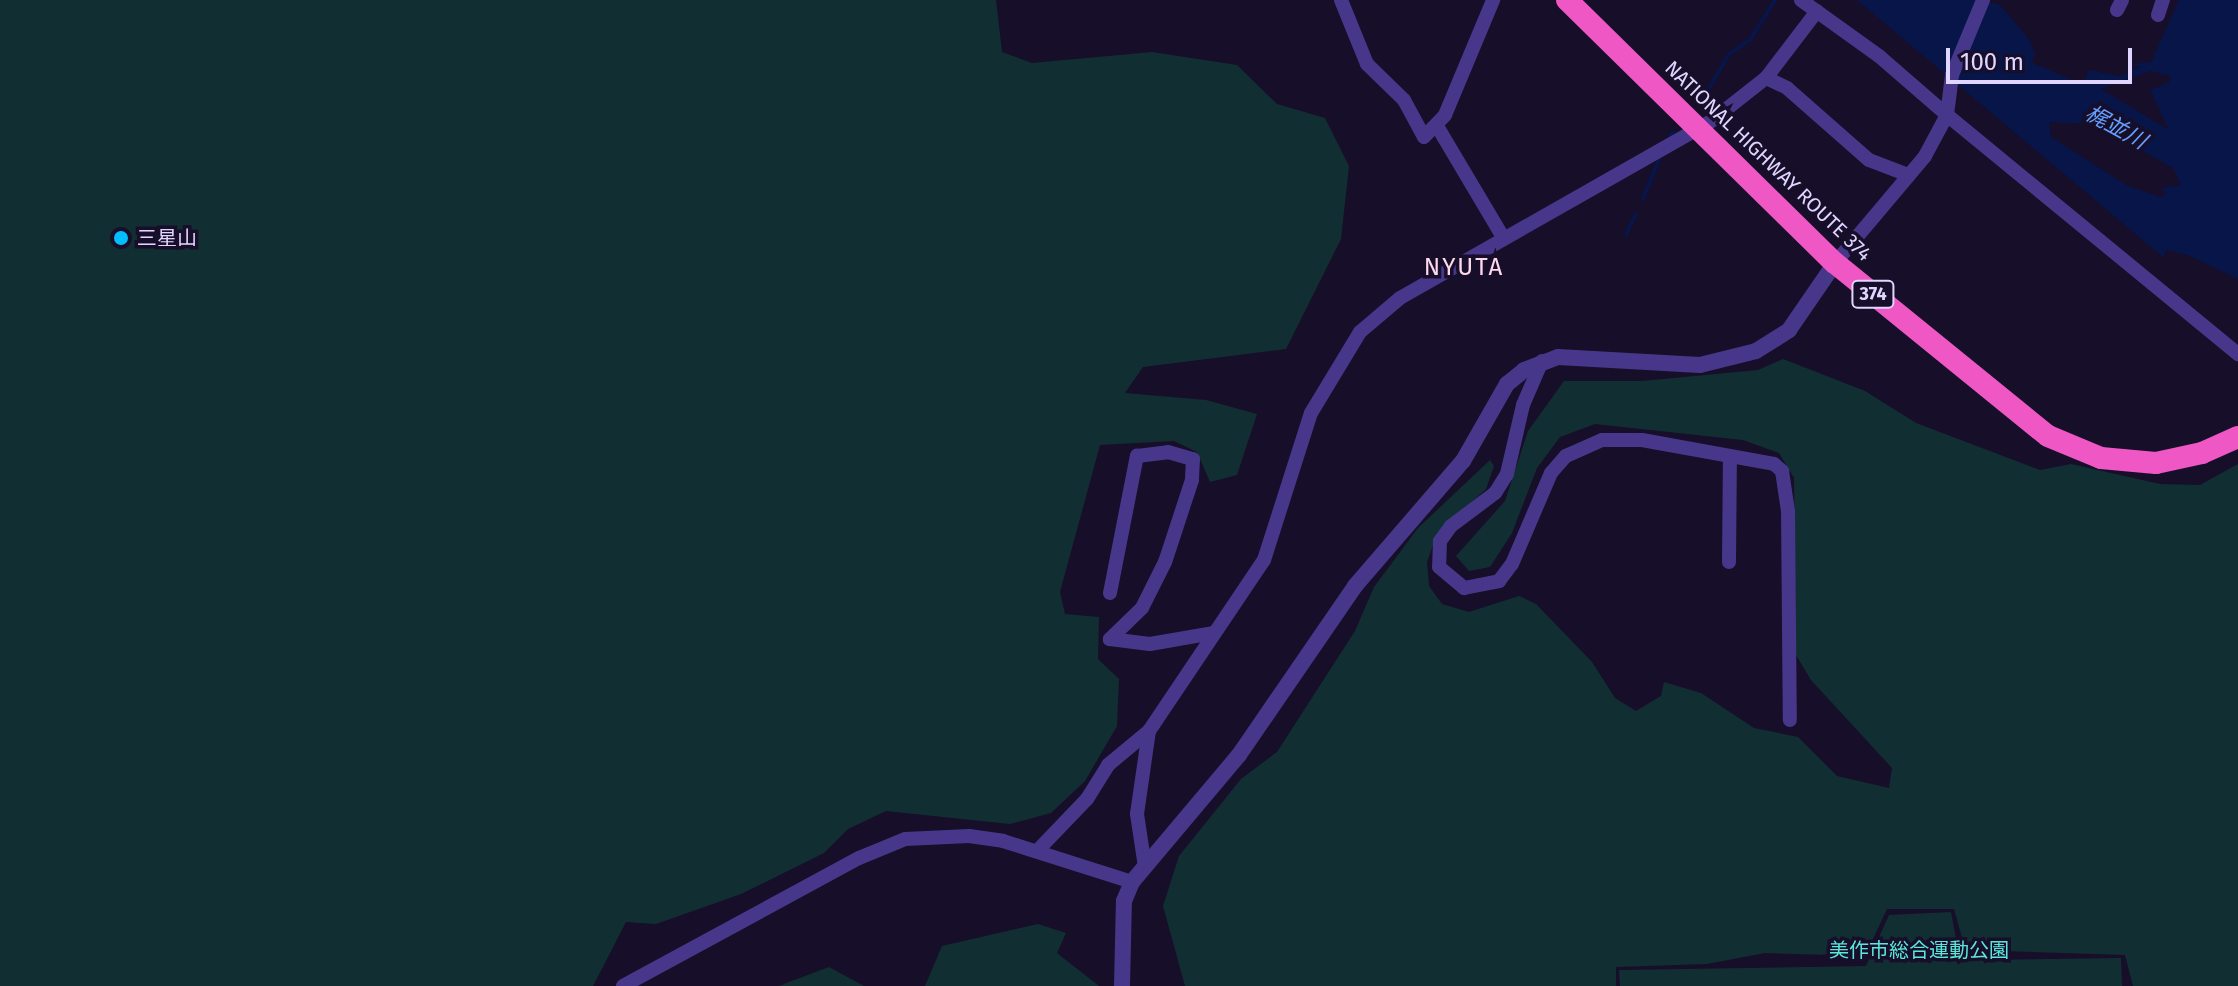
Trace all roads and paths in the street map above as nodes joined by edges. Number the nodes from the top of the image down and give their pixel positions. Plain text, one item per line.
1 (1341, 0) edge
2 (1493, 0) edge
3 (1567, 0) edge
4 (1801, 0) edge
5 (1983, 0) edge
6 (2163, 0) edge
7 (1817, 11) junction
8 (2158, 15) dead end
9 (1766, 78) junction
10 (1947, 115) junction
11 (1437, 126) junction
12 (1698, 127) junction
13 (1908, 175) junction
14 (1504, 239) junction
15 (1835, 263) junction
16 (2238, 354) edge
17 (1542, 361) junction
18 (2238, 437) edge
19 (1730, 457) junction
20 (1729, 562) dead end
21 (1110, 593) dead end
22 (1214, 633) junction
23 (1790, 720) dead end
24 (1149, 731) junction
25 (1039, 849) junction
26 (1145, 867) junction
27 (1132, 882) junction
28 (623, 986) edge
29 (1122, 986) edge

1 - 11 street
2 - 11 street
3 - 12 highway, NATIONAL HIGHWAY ROUTE 374 / 374
4 - 7 street
5 - 10 street
6 - 8 street
7 - 9 street
7 - 10 street
9 - 12 street
9 - 13 street
10 - 13 street
10 - 16 street
11 - 14 street
12 - 14 street
12 - 15 highway, NATIONAL HIGHWAY ROUTE 374 / 374
13 - 15 street
14 - 22 street
15 - 17 street
15 - 18 highway, NATIONAL HIGHWAY ROUTE 374 / 374
17 - 19 street
17 - 26 street
19 - 20 street
19 - 23 street
21 - 22 street
22 - 24 street
24 - 25 street
24 - 26 street
25 - 27 street
25 - 28 street
26 - 27 street
27 - 29 street

